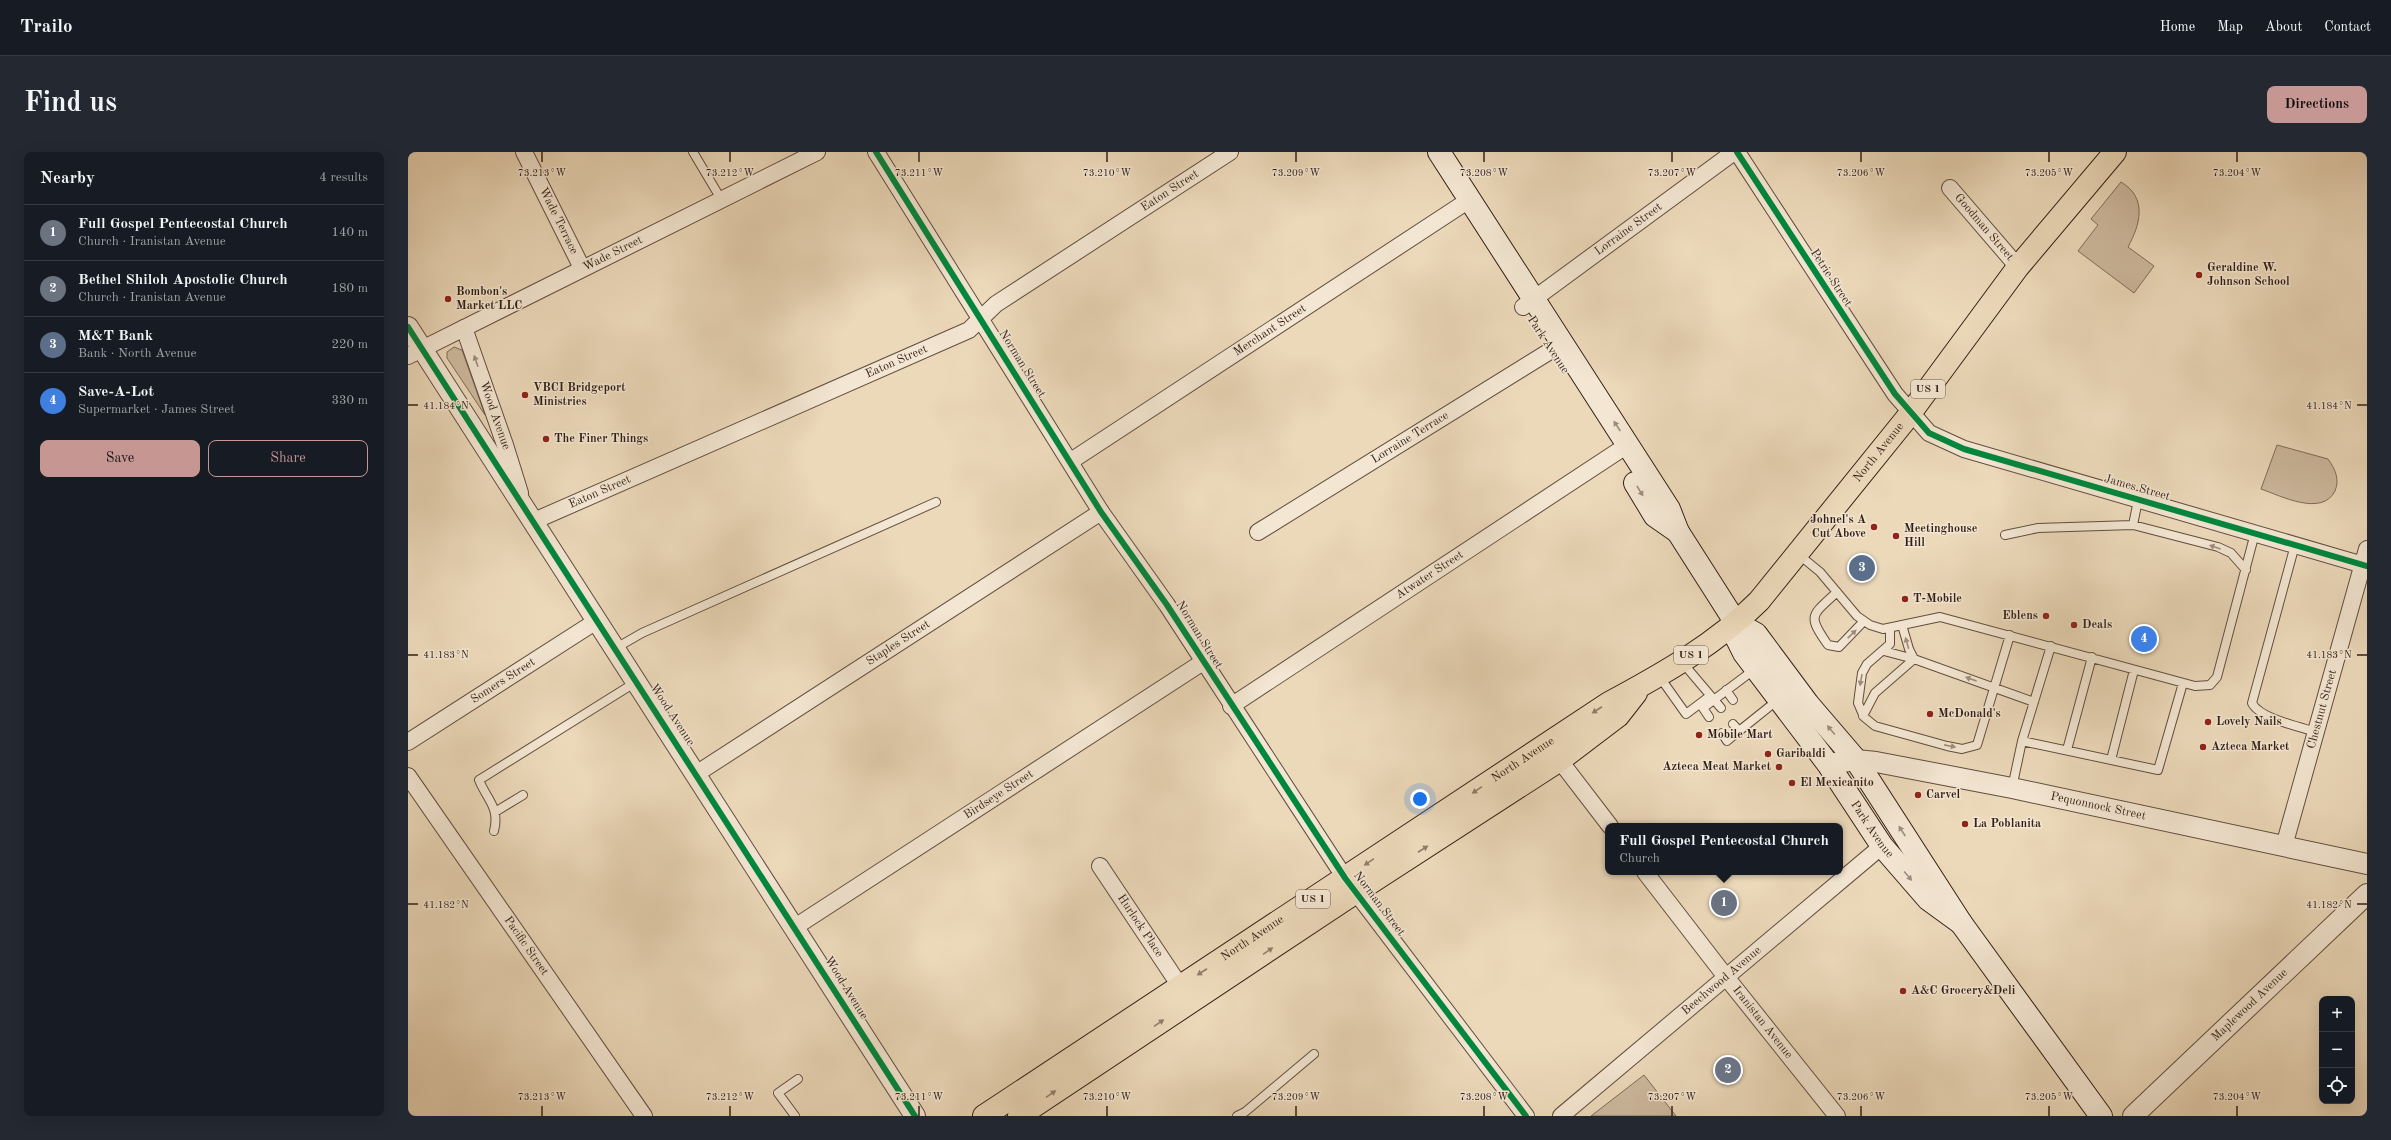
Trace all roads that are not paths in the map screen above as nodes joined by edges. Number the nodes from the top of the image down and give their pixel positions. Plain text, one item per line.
1 (524, 152) edge
2 (693, 152) edge
3 (817, 152) edge
4 (876, 152) edge
5 (1230, 152) edge
6 (1734, 152) edge
7 (1737, 152) edge
8 (2115, 152) edge
9 (1435, 154) edge
10 (1950, 188) dead end
11 (721, 199) junction
12 (1464, 203) junction
13 (2018, 267) junction
14 (582, 268) junction
15 (1529, 303) junction
16 (980, 319) junction
17 (408, 327) edge
18 (464, 328) junction
19 (1557, 347) junction
20 (415, 352) edge
21 (1910, 414) junction
22 (1623, 448) junction
23 (1071, 461) junction
24 (2138, 500) junction
25 (936, 502) dead end
26 (523, 504) junction
27 (1102, 512) junction
28 (534, 521) junction
29 (2133, 525) junction
30 (1258, 532) dead end
31 (2255, 534) junction
32 (2005, 536) dead end
33 (2295, 545) junction
34 (2367, 549) edge
35 (1797, 553) junction
36 (2365, 565) edge
37 (2246, 570) junction
38 (1836, 592) junction
39 (598, 620) junction
40 (1864, 620) junction
41 (1736, 623) junction
42 (1902, 626) junction
43 (1890, 628) junction
44 (2010, 635) junction
45 (2051, 646) junction
46 (616, 648) junction
47 (1884, 651) junction
48 (2092, 657) junction
49 (1914, 659) junction
50 (1681, 661) junction
51 (1203, 662) junction
52 (1756, 669) junction
53 (2134, 670) junction
54 (1651, 680) junction
55 (637, 681) junction
56 (2183, 683) junction
57 (1994, 687) junction
58 (1726, 690) junction
59 (1712, 698) junction
60 (1779, 699) junction
61 (1733, 700) dead end
62 (2034, 702) junction
63 (1231, 706) junction
64 (1721, 708) dead end
65 (1863, 716) junction
66 (1709, 717) dead end
67 (1734, 724) dead end
68 (1739, 731) junction
69 (2316, 732) junction
70 (1722, 733) dead end
71 (2022, 741) junction
72 (408, 742) edge
73 (2066, 750) junction
74 (1553, 752) junction
75 (1856, 760) junction
76 (2111, 760) junction
77 (1828, 764) junction
78 (696, 774) junction
79 (408, 776) edge
80 (2012, 788) junction
81 (523, 795) dead end
82 (495, 812) junction
83 (1608, 823) edge
84 (494, 831) dead end
85 (1882, 846) junction
86 (2284, 846) junction
87 (2367, 864) edge
88 (1100, 866) dead end
89 (1647, 875) edge
90 (1350, 885) junction
91 (2367, 894) edge
92 (1961, 923) junction
93 (795, 927) junction
94 (1726, 977) junction
95 (1180, 986) junction
96 (1314, 1054) dead end
97 (798, 1079) dead end
98 (1247, 1114) edge
99 (644, 1116) edge
100 (795, 1116) edge
101 (915, 1116) edge
102 (984, 1116) edge
103 (1019, 1116) edge
104 (1237, 1116) edge
105 (1526, 1116) edge
106 (1562, 1116) edge
107 (1837, 1116) edge
108 (2101, 1116) edge
109 (2133, 1116) edge

1 - 14 street, Wade Terrace
2 - 11 lane
3 - 11 street, Wade Street
4 - 16 street, Norman Street
5 - 16 street, Eaton Street
6 - 15 street, Lorraine Street
7 - 21 street, Petrie Street
8 - 13 main road, North Avenue / US 1
9 - 12 main road, Park Avenue
10 - 13 street, Goodman Street
11 - 14 street, Wade Street
12 - 15 main road, Park Avenue
12 - 23 street, Merchant Street
13 - 21 main road, North Avenue / US 1
14 - 18 street, Wade Street
15 - 19 main road, Park Avenue
16 - 23 street, Norman Street
16 - 28 street, Eaton Street
17 - 20 street, Wood Avenue
18 - 20 street, Wade Street
26 -> 18 street, Wood Avenue
19 - 22 main road, Park Avenue
19 - 30 street, Lorraine Terrace
20 - 26 street, Wood Avenue
21 - 24 street, James Street
21 - 35 main road, North Avenue / US 1
22 - 41 main road, Park Avenue
22 - 63 street, Atwater Street
23 - 27 street, Norman Street
24 - 29 lane
24 - 31 street, James Street
25 - 46 lane
26 - 28 street, Wood Avenue
27 - 51 street, Norman Street
27 - 78 street, Staples Street
28 - 39 street, Wood Avenue
29 - 32 lane
37 -> 29 lane
31 - 33 street, James Street
31 - 37 lane
33 - 36 street, James Street
33 - 69 lane
34 - 36 street, Chestnut Street
35 - 38 lane
35 - 41 main road, North Avenue / US 1
36 - 69 street, Chestnut Street
37 - 56 lane
38 - 40 lane
38 -> 40 lane
39 - 46 street, Wood Avenue
39 - 72 street, Somers Street
40 - 43 lane
41 - 50 main road, North Avenue / US 1
41 - 52 main road, Park Avenue
75 -> 41 main road, Park Avenue
42 - 43 lane
42 - 44 lane
49 -> 42 lane
43 - 47 lane
44 - 45 lane
44 - 57 lane
45 - 48 lane
45 - 62 lane
46 - 55 street, Wood Avenue
47 - 49 lane
47 -> 65 lane
48 - 53 lane
48 - 73 lane
57 -> 49 lane
49 - 65 lane
50 - 54 main road, North Avenue / US 1
50 - 59 lane
51 - 63 street, Norman Street
51 - 93 street, Birdseye Street
52 - 58 lane
52 - 60 main road, Park Avenue
53 - 56 lane
53 - 76 lane
54 - 59 lane
54 - 74 main road, North Avenue / US 1
55 - 78 street, Wood Avenue
55 - 82 lane
56 - 76 lane
57 - 62 lane
65 -> 57 lane
58 - 59 lane
58 - 61 lane
59 - 64 lane
59 - 66 lane
60 - 68 lane
60 - 77 main road, Park Avenue
62 - 71 lane
63 - 90 street, Norman Street
67 - 68 lane
68 - 70 lane
69 - 86 street, Chestnut Street
71 - 73 lane
71 - 80 lane
73 - 76 lane
74 - 83 street
74 - 90 main road, North Avenue / US 1
75 - 77 street, Pequonnock Street
75 - 80 street, Pequonnock Street
92 -> 75 main road, Park Avenue
77 - 85 main road, Park Avenue
78 - 93 street, Wood Avenue
79 - 99 street, Pacific Street
80 - 86 street, Pequonnock Street
81 - 82 lane
82 - 84 lane
85 -> 92 main road, Park Avenue
85 - 94 street, Beechwood Avenue
86 - 87 street, Pequonnock Street
88 - 95 street, Hurlock Place
89 - 94 street, Iranistan Avenue
90 -> 95 main road, North Avenue / US 1
103 -> 90 main road, North Avenue / US 1
90 - 105 street, Norman Street
91 - 109 street, Maplewood Avenue
92 - 108 main road, Park Avenue
93 - 101 street, Wood Avenue
94 - 106 street, Beechwood Avenue
94 - 107 street, Iranistan Avenue
95 - 102 main road, North Avenue / US 1
96 - 98 lane
97 - 100 lane
98 - 104 lane

